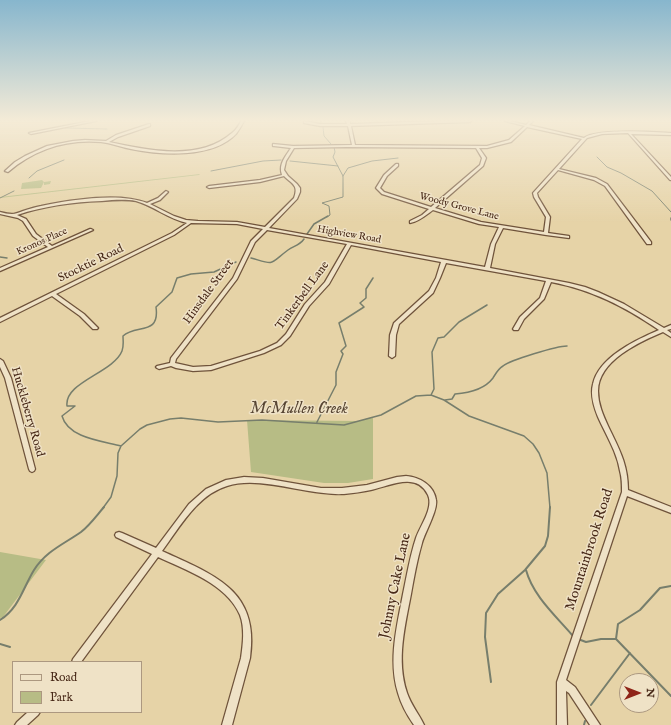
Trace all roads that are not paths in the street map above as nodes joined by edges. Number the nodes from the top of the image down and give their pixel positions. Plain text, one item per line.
1 (30, 155) edge
2 (289, 155) edge
3 (482, 155) edge
4 (570, 155) edge
5 (649, 155) edge
6 (397, 165) dead end
7 (557, 169) junction
8 (7, 171) dead end
9 (285, 175) junction
10 (671, 179) edge
11 (209, 187) dead end
12 (166, 192) dead end
13 (148, 204) junction
14 (432, 209) junction
15 (0, 213) edge
16 (15, 215) junction
17 (190, 222) junction
18 (411, 222) dead end
19 (501, 226) junction
20 (264, 228) junction
21 (91, 230) dead end
22 (546, 234) junction
23 (568, 237) dead end
24 (649, 243) dead end
25 (349, 244) junction
26 (51, 247) junction
27 (444, 262) junction
28 (487, 269) junction
29 (0, 270) edge
30 (549, 280) junction
31 (54, 294) junction
32 (0, 320) edge
33 (671, 327) edge
34 (95, 328) dead end
35 (516, 329) dead end
36 (663, 330) junction
37 (671, 335) edge
38 (392, 356) dead end
39 (0, 361) edge
40 (172, 364) junction
41 (159, 367) dead end
42 (32, 469) dead end
43 (625, 492) junction
44 (671, 510) edge
45 (119, 535) dead end
46 (156, 552) junction
47 (77, 661) edge
48 (562, 682) junction
49 (34, 713) edge
50 (20, 725) edge
51 (227, 725) edge
52 (419, 725) edge
53 (562, 725) edge
54 (595, 725) edge

1 - 8 street
2 - 9 street
3 - 14 street
4 - 7 street
5 - 10 street
6 - 14 street, Woody Grove Lane
7 - 22 street
7 - 24 street
9 - 11 street
9 - 20 street, Hinsdale Street
12 - 13 street
13 - 16 street, Highview Road
13 - 17 street, Highview Road
14 - 18 street
14 - 19 street, Woody Grove Lane
15 - 16 street
16 - 26 street
17 - 20 street, Highview Road
17 - 31 street, Stocktie Road
19 - 22 street, Woody Grove Lane
19 - 28 street
20 - 25 street, Highview Road
20 - 40 street, Hinsdale Street
21 - 26 street, Kronos Place
22 - 23 street, Woody Grove Lane
25 - 27 street, Highview Road
25 - 40 street, Tinkerbell Lane
26 - 29 street, Kronos Place
27 - 28 street, Highview Road
27 - 38 street
28 - 30 street, Highview Road
30 - 35 street
30 - 36 street, Highview Road
31 - 32 street, Stocktie Road
31 - 34 street
33 - 36 street, Mountainbrook Road
36 - 37 street, Highview Road
36 - 43 street, Mountainbrook Road
39 - 42 street, Huckleberry Road
40 - 41 street
43 - 44 street
43 - 48 street, Mountainbrook Road
45 - 46 street
46 - 47 street, Johnny Cake Lane
46 - 51 street
46 - 52 street, Johnny Cake Lane
48 - 53 street, Mountainbrook Road
48 - 54 street
49 - 50 street

